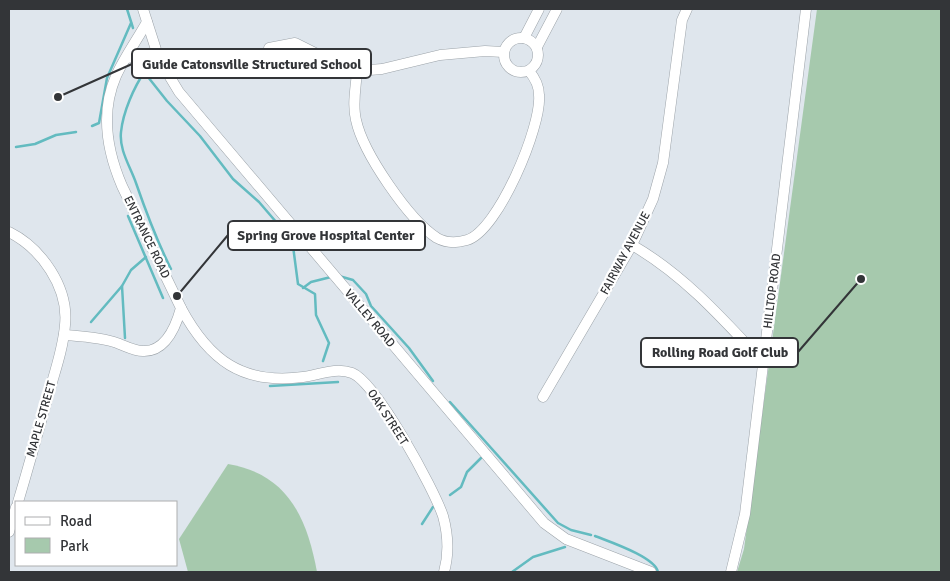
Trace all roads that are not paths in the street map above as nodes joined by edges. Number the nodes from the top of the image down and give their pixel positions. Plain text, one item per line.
1 (143, 9) edge
2 (540, 9) edge
3 (557, 9) edge
4 (687, 9) edge
5 (806, 9) edge
6 (147, 22) junction
7 (524, 38) junction
8 (537, 47) junction
9 (269, 48) dead end
10 (503, 52) junction
11 (128, 58) junction
12 (159, 59) junction
13 (357, 70) junction
14 (529, 70) junction
15 (9, 232) edge
16 (632, 245) junction
17 (181, 308) junction
18 (64, 335) junction
19 (764, 362) junction
20 (543, 397) dead end
21 (18, 501) edge
22 (15, 511) edge
23 (9, 532) edge
24 (444, 572) edge
25 (651, 572) edge
26 (731, 572) edge

1 - 6 street, VALLEY ROAD
2 - 7 street
3 - 8 street
4 - 16 street, FAIRWAY AVENUE
5 - 19 street, HILLTOP ROAD
6 - 11 street, ENTRANCE ROAD
6 - 12 street, VALLEY ROAD
7 - 8 street
7 - 10 street
8 - 14 street
9 - 13 street
10 - 13 street
10 - 14 street
11 - 12 street
11 - 17 street, ENTRANCE ROAD
12 - 25 street, VALLEY ROAD
13 - 14 street
15 - 18 street, MAPLE STREET
16 - 19 street
16 - 20 street, FAIRWAY AVENUE
17 - 18 street
17 - 24 street, OAK STREET
18 - 21 street, MAPLE STREET
19 - 26 street, HILLTOP ROAD
22 - 23 street

